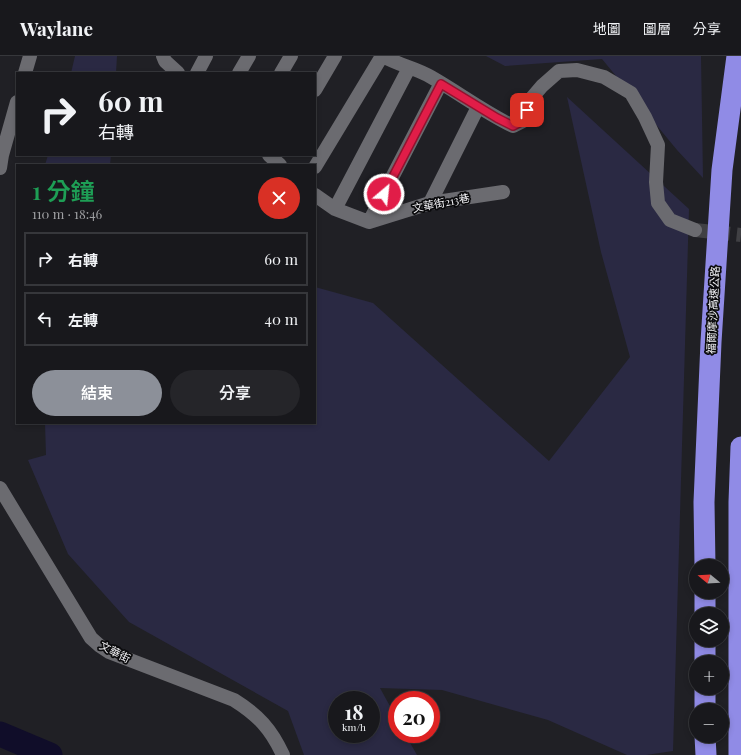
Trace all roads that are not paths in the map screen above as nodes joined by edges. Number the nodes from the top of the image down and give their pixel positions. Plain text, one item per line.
1 (30, 56) edge
2 (163, 56) edge
3 (206, 56) edge
4 (249, 56) edge
5 (291, 56) edge
6 (336, 56) edge
7 (382, 56) edge
8 (737, 56) edge
9 (409, 68) junction
10 (25, 72) edge
11 (177, 72) edge
12 (198, 72) edge
13 (240, 72) edge
14 (282, 72) edge
15 (441, 84) junction
16 (316, 88) edge
17 (16, 106) edge
18 (478, 106) junction
19 (316, 165) edge
20 (0, 168) edge
21 (503, 192) dead end
22 (316, 196) edge
23 (430, 203) junction
24 (335, 209) junction
25 (369, 222) junction
26 (695, 230) tunnel mouth
27 (741, 447) edge
28 (0, 488) edge
29 (704, 559) edge
30 (705, 743) edge
31 (283, 755) edge
32 (706, 755) edge
33 (740, 755) edge

1 - 10 street
2 - 11 street
3 - 12 street
4 - 13 street
5 - 14 street
6 - 16 street
7 - 9 street
7 - 19 street
8 - 29 highway, 福爾摩沙高速公路
9 - 15 street
9 - 24 street
15 - 18 street
15 - 25 street
17 - 20 street
18 - 23 street
18 - 26 street
21 - 23 street, 文華街213巷
22 - 24 street
23 - 25 street, 文華街213巷
24 - 25 street
27 - 33 highway
28 - 31 street, 文華街
30 - 32 highway

